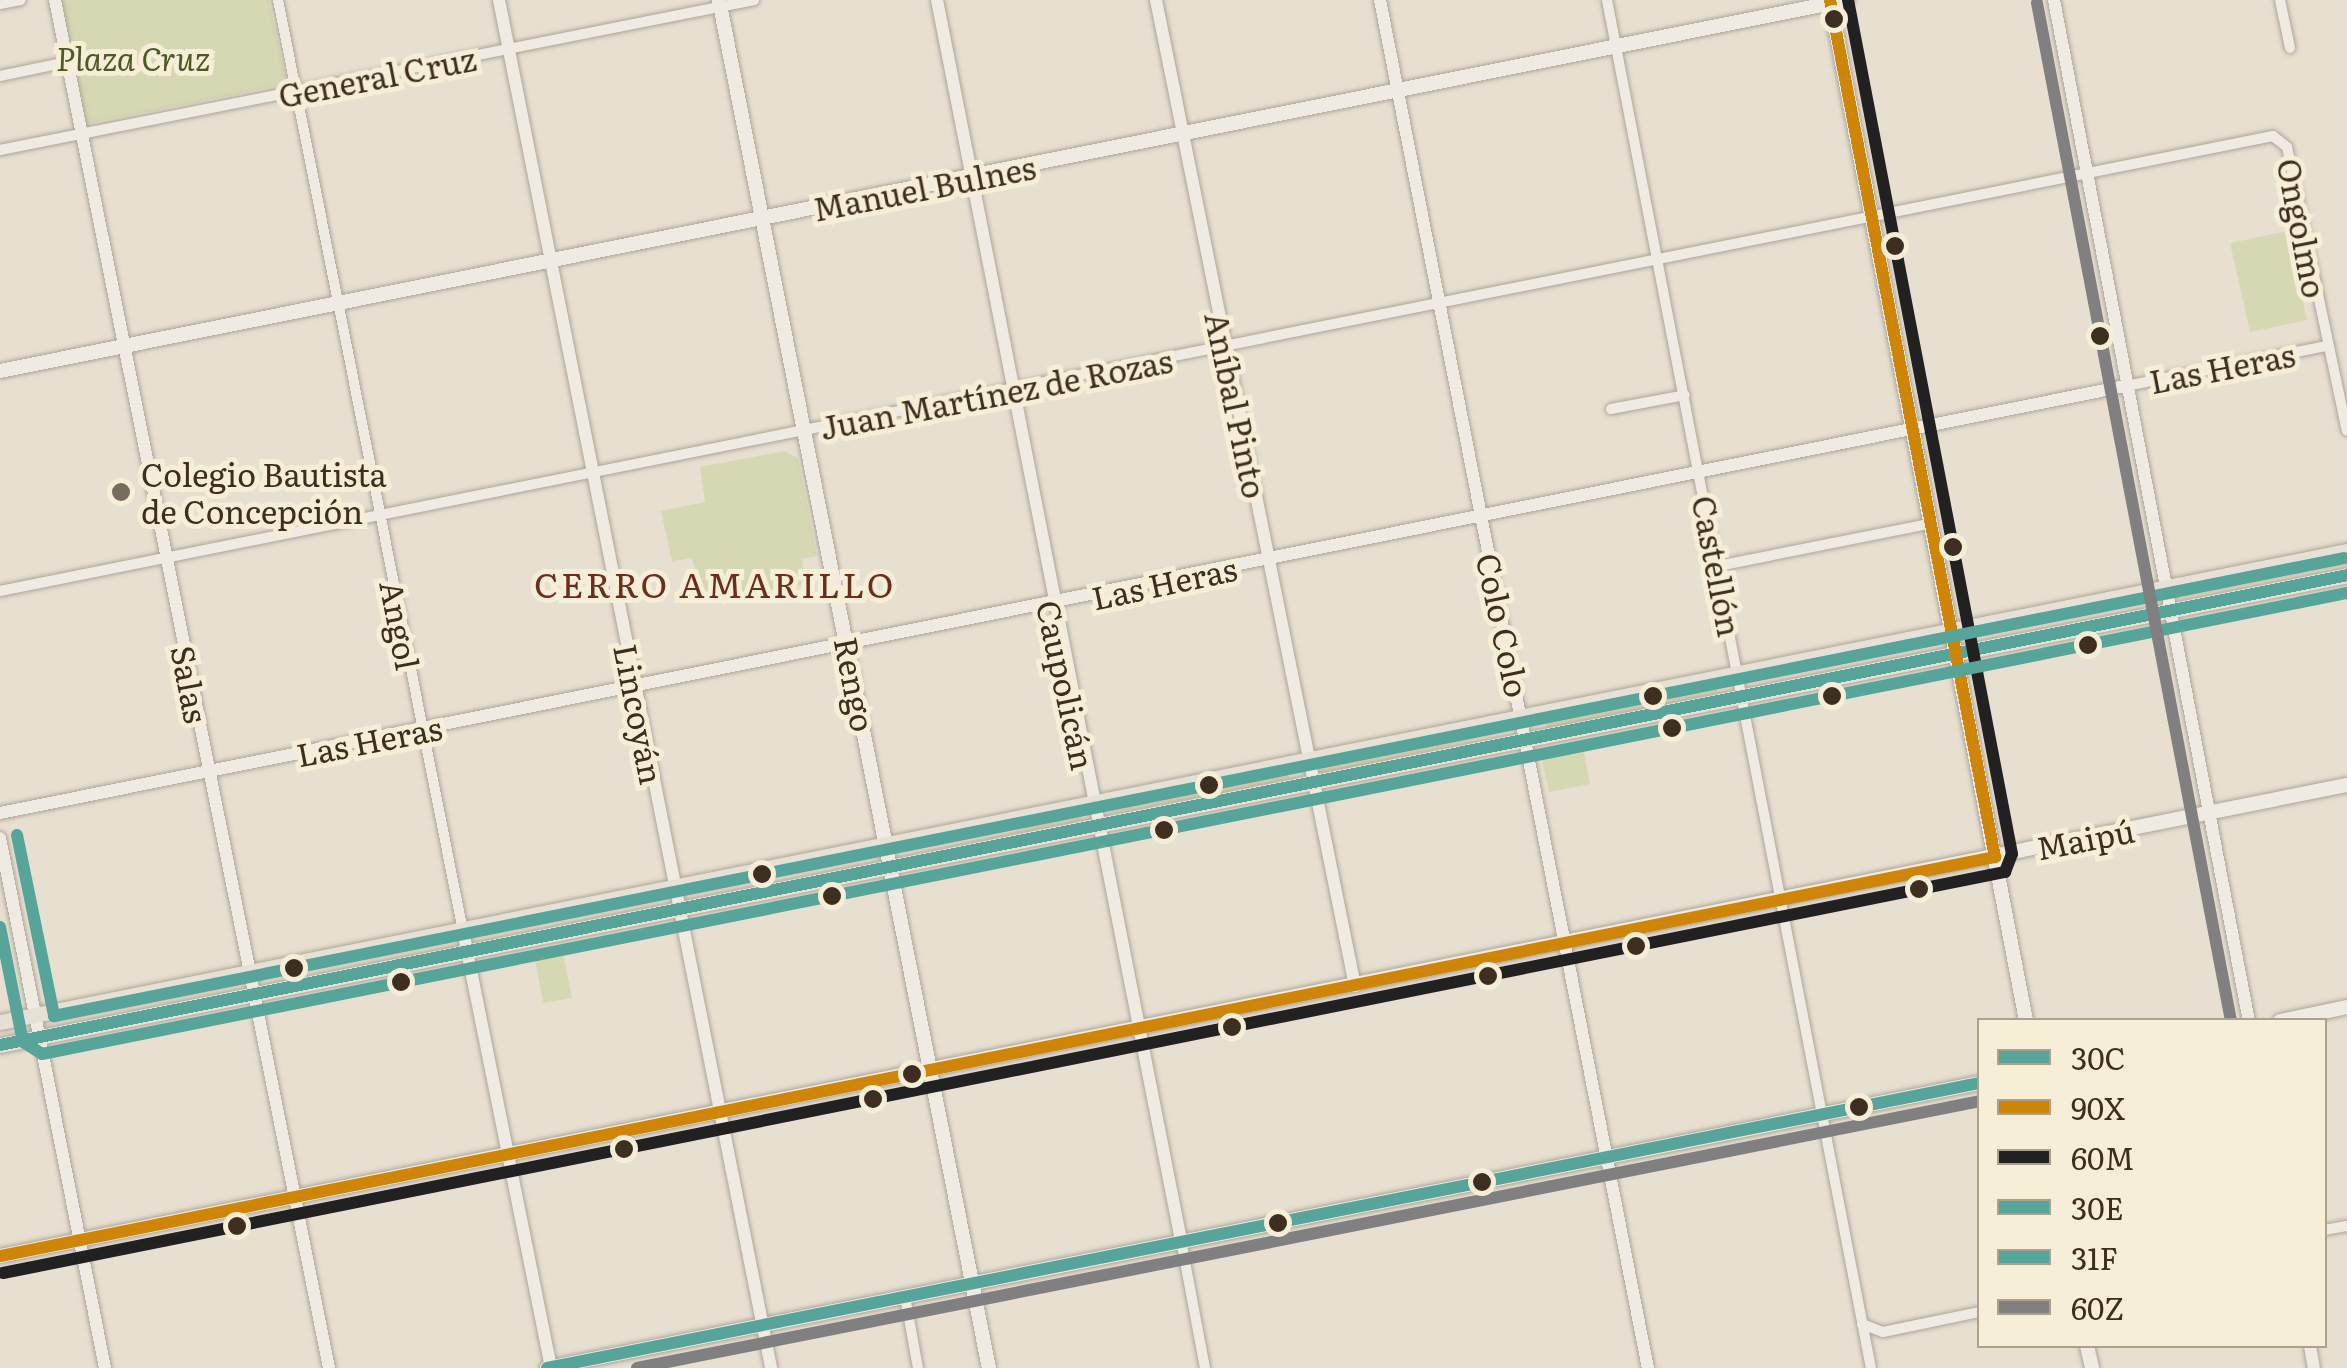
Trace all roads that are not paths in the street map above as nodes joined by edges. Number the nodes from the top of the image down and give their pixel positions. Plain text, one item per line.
1 (22, 0) edge
2 (55, 0) edge
3 (278, 0) edge
4 (499, 0) edge
5 (754, 0) edge
6 (937, 0) edge
7 (1156, 0) edge
8 (1380, 0) edge
9 (1606, 0) edge
10 (1847, 0) edge
11 (2054, 0) edge
12 (2280, 0) edge
13 (1830, 2) edge
14 (719, 3) edge
15 (0, 4) edge
16 (1616, 48) junction
17 (2290, 48) dead end
18 (509, 50) junction
19 (67, 62) junction
20 (0, 76) edge
21 (296, 92) junction
22 (1399, 92) junction
23 (82, 134) junction
24 (1182, 136) junction
25 (2285, 141) joint
26 (0, 150) edge
27 (2087, 174) junction
28 (971, 178) junction
29 (1875, 216) junction
30 (762, 220) junction
31 (1658, 259) junction
32 (551, 262) junction
33 (1441, 303) junction
34 (336, 304) junction
35 (124, 346) junction
36 (1225, 346) junction
37 (2326, 346) junction
38 (0, 371) edge
39 (2126, 386) junction
40 (1010, 390) junction
41 (1685, 395) junction
42 (1611, 409) dead end
43 (1915, 428) junction
44 (805, 431) junction
45 (2347, 432) edge
46 (1699, 470) junction
47 (593, 474) junction
48 (1481, 512) junction
49 (379, 517) junction
50 (1933, 522) junction
51 (2347, 551) edge
52 (166, 560) junction
53 (1269, 560) junction
54 (1718, 566) junction
55 (2347, 575) edge
56 (2164, 589) junction
57 (0, 592) edge
58 (1051, 605) junction
59 (2168, 611) junction
60 (1954, 632) junction
61 (849, 644) junction
62 (1958, 653) junction
63 (1738, 675) junction
64 (635, 687) junction
65 (1743, 697) junction
66 (1523, 719) junction
67 (422, 729) junction
68 (1528, 741) junction
69 (1310, 762) junction
70 (208, 772) junction
71 (1314, 784) junction
72 (2347, 785) edge
73 (1092, 806) junction
74 (0, 812) edge
75 (2208, 814) junction
76 (1096, 828) junction
77 (0, 838) edge
78 (888, 846) junction
79 (1996, 857) junction
80 (892, 868) junction
81 (675, 888) junction
82 (1782, 900) junction
83 (680, 910) junction
84 (462, 931) junction
85 (1566, 944) junction
86 (467, 952) junction
87 (249, 973) junction
88 (1355, 986) junction
89 (253, 994) junction
90 (2347, 1007) edge
91 (35, 1015) junction
92 (2026, 1018) edge
93 (2249, 1018) edge
94 (2290, 1018) edge
95 (0, 1022) edge
96 (1139, 1030) junction
97 (40, 1037) junction
98 (0, 1045) edge
99 (932, 1071) junction
100 (1977, 1083) edge
101 (720, 1112) junction
102 (1822, 1115) junction
103 (510, 1155) junction
104 (1608, 1157) junction
105 (293, 1196) junction
106 (80, 1240) junction
107 (1181, 1240) junction
108 (0, 1256) edge
109 (973, 1282) junction
110 (905, 1296) junction
111 (1977, 1313) edge
112 (1862, 1324) junction
113 (762, 1325) junction
114 (1883, 1332) junction
115 (1868, 1352) junction
116 (105, 1368) edge
117 (330, 1368) edge
118 (549, 1368) edge
119 (771, 1368) edge
120 (918, 1368) edge
121 (989, 1368) edge
122 (1205, 1368) edge
123 (1648, 1368) edge
124 (1870, 1368) edge

1 - 15 street
2 - 19 street, Salas
3 - 21 street, Angol
4 - 18 street, Lincoyán
5 - 14 street, General Cruz
6 - 28 street, Caupolicán
7 - 24 street, Aníbal Pinto
8 - 22 street, Colo Colo
9 - 16 street, Castellón
10 - 13 main road, Manuel Bulnes
11 - 27 street
12 - 17 street
13 - 16 main road, Manuel Bulnes
13 - 29 main road
14 - 18 street, General Cruz
14 - 30 main road, Rengo
16 - 22 main road, Manuel Bulnes
16 - 31 street, Castellón
18 - 21 street, General Cruz
18 - 32 street, Lincoyán
19 - 20 street
19 - 23 street, Salas
21 - 23 street, General Cruz
21 - 34 street, Angol
22 - 24 main road, Manuel Bulnes
22 - 33 street, Colo Colo
23 - 26 street, General Cruz
23 - 35 street, Salas
24 - 28 main road, Manuel Bulnes
24 - 36 street, Aníbal Pinto
25 - 27 street, Juan Martínez de Rozas
25 - 37 street, Ongolmo
27 - 29 street, Juan Martínez de Rozas
27 - 39 street
28 - 30 main road, Manuel Bulnes
28 - 40 street, Caupolicán
29 - 31 street, Juan Martínez de Rozas
29 - 43 main road
30 - 32 main road, Manuel Bulnes
30 - 44 main road, Rengo
31 - 33 street, Juan Martínez de Rozas
31 - 41 street, Castellón
32 - 34 main road, Manuel Bulnes
32 - 47 street, Lincoyán
33 - 36 street, Juan Martínez de Rozas
33 - 48 street, Colo Colo
34 - 35 main road, Manuel Bulnes
34 - 49 street, Angol
35 - 38 main road, Manuel Bulnes
35 - 52 street, Salas
36 - 40 street, Juan Martínez de Rozas
36 - 53 street, Aníbal Pinto
37 - 39 street, Las Heras
37 - 45 street, Ongolmo
39 - 43 street, Las Heras
39 - 56 street
40 - 44 street, Juan Martínez de Rozas
40 - 58 street, Caupolicán
41 - 42 street
41 - 46 street, Castellón
43 - 46 street, Las Heras
43 - 50 main road
44 - 47 street, Juan Martínez de Rozas
44 - 61 main road, Rengo
46 - 48 street, Las Heras
46 - 54 street, Castellón
47 - 49 street, Juan Martínez de Rozas
47 - 64 street, Lincoyán
48 - 53 street, Las Heras
48 - 66 street, Colo Colo
49 - 52 street, Juan Martínez de Rozas
49 - 67 street, Angol
50 - 54 street
50 - 60 main road
51 - 56 main road
52 - 57 street, Juan Martínez de Rozas
52 - 70 street, Salas
53 - 58 street, Las Heras
53 - 69 street, Aníbal Pinto
54 - 63 street, Castellón
55 - 59 main road
56 - 59 street
56 - 60 main road
58 - 61 street, Las Heras
58 - 73 street, Caupolicán
59 - 62 main road
59 - 75 street
60 - 62 main road
60 - 63 main road
61 - 64 street, Las Heras
61 - 78 main road, Rengo
62 - 65 main road
62 - 79 main road
63 - 65 street, Castellón
63 - 66 main road
64 - 67 street, Las Heras
64 - 81 street, Lincoyán
65 - 68 main road
65 - 82 street, Castellón
66 - 68 street, Colo Colo
66 - 69 main road
67 - 70 street, Las Heras
67 - 84 street, Angol
68 - 71 main road
68 - 85 street, Colo Colo
69 - 71 street, Aníbal Pinto
69 - 73 main road
70 - 74 street, Las Heras
70 - 87 street, Salas
71 - 76 main road
71 - 88 street, Aníbal Pinto
72 - 75 main road, Maipú
73 - 76 street, Caupolicán
73 - 78 main road
75 - 79 main road, Maipú
75 - 93 street
76 - 80 main road
76 - 96 street, Caupolicán
77 - 91 street
78 - 80 main road, Rengo
78 - 81 main road
79 - 82 main road, Maipú
79 - 92 main road
80 - 83 main road
80 - 99 main road, Rengo
81 - 83 street, Lincoyán
81 - 84 main road
82 - 85 main road, Maipú
82 - 102 street, Castellón
83 - 86 main road
83 - 101 street, Lincoyán
84 - 86 street, Angol
84 - 87 main road
85 - 88 main road, Maipú
85 - 104 street, Colo Colo
86 - 89 main road
86 - 103 street, Angol
87 - 89 street, Salas
87 - 91 main road
88 - 96 main road, Maipú
89 - 97 main road
89 - 105 street, Salas
90 - 94 main road
91 - 95 main road
91 - 97 street
96 - 99 main road, Maipú
96 - 107 street, Caupolicán
97 - 98 main road
97 - 106 street
99 - 101 main road, Maipú
99 - 109 main road, Rengo
100 - 102 main road
101 - 103 main road, Maipú
101 - 113 street, Lincoyán
102 - 104 main road
102 - 112 street, Castellón
103 - 105 main road, Maipú
103 - 118 street, Angol
104 - 107 main road
104 - 123 street, Colo Colo
105 - 106 main road, Maipú
105 - 117 street, Salas
106 - 108 main road, Maipú
106 - 116 street
107 - 109 main road
107 - 122 street, Caupolicán
109 - 110 main road
109 - 121 main road, Rengo
110 - 113 main road
110 - 120 street
111 - 114 street
112 - 114 street
112 - 115 street, Castellón
113 - 118 main road
113 - 119 street, Lincoyán
114 - 115 street
115 - 124 street, Castellón

